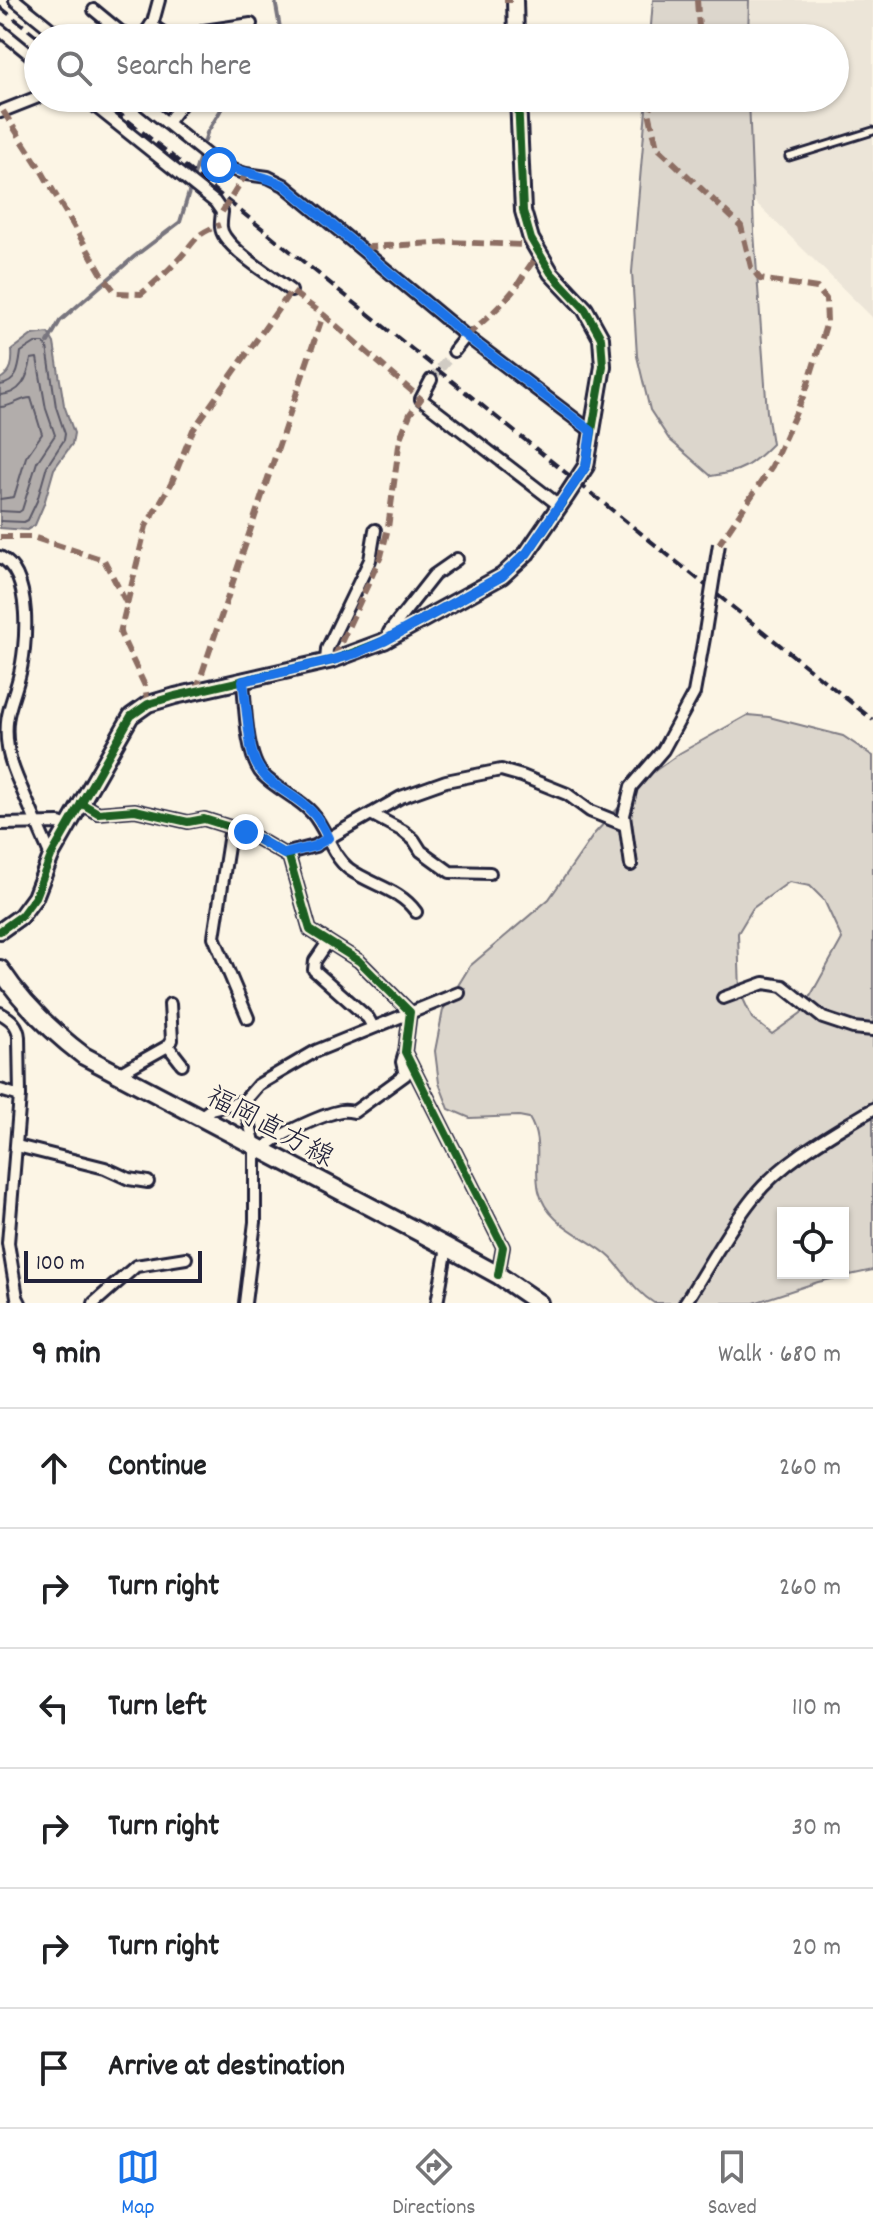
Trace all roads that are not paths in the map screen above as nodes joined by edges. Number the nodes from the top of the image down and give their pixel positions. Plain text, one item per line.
1 (15, 0) edge
2 (159, 0) edge
3 (515, 0) edge
4 (94, 10) dead end
5 (45, 24) edge
6 (111, 24) edge
7 (151, 24) edge
8 (516, 24) edge
9 (0, 30) edge
10 (24, 50) edge
11 (24, 103) edge
12 (0, 112) edge
13 (102, 112) edge
14 (153, 112) edge
15 (175, 112) edge
16 (519, 112) edge
17 (167, 123) junction
18 (873, 131) edge
19 (789, 157) dead end
20 (291, 291) dead end
21 (466, 336) junction
22 (454, 351) tunnel mouth
23 (431, 380) dead end
24 (591, 431) junction
25 (560, 506) junction
26 (375, 530) dead end
27 (719, 544) dead end
28 (0, 557) edge
29 (457, 559) dead end
30 (390, 638) junction
31 (326, 662) junction
32 (243, 681) junction
33 (81, 803) junction
34 (371, 814) junction
35 (0, 824) edge
36 (37, 824) junction
37 (625, 825) junction
38 (67, 826) junction
39 (231, 827) junction
40 (328, 838) junction
41 (284, 854) junction
42 (51, 856) junction
43 (631, 865) dead end
44 (490, 873) dead end
45 (416, 912) dead end
46 (0, 931) edge
47 (328, 942) junction
48 (0, 969) edge
49 (459, 993) dead end
50 (723, 998) dead end
51 (170, 1004) dead end
52 (410, 1012) junction
53 (0, 1013) edge
54 (248, 1018) dead end
55 (373, 1027) junction
56 (873, 1030) edge
57 (168, 1046) junction
58 (405, 1052) junction
59 (182, 1064) dead end
60 (118, 1074) junction
61 (0, 1090) edge
62 (20, 1096) junction
63 (244, 1101) junction
64 (873, 1109) edge
65 (200, 1117) junction
66 (17, 1146) junction
67 (259, 1148) junction
68 (148, 1182) dead end
69 (4, 1247) edge
70 (447, 1247) junction
71 (186, 1258) dead end
72 (498, 1275) junction
73 (20, 1303) edge
74 (94, 1303) edge
75 (245, 1303) edge
76 (437, 1303) edge
77 (539, 1303) edge
78 (685, 1303) edge

1 - 5 street
2 - 7 street
3 - 8 street
4 - 6 street
9 - 10 street
11 - 12 street
13 - 20 street
14 - 17 street
15 - 17 street
16 - 24 street
17 - 21 street
18 - 19 lane
21 - 22 street
21 - 24 street
23 - 25 street
24 - 25 street
25 - 30 street
26 - 31 street
27 - 37 street, bridge
28 - 36 street
29 - 30 street
30 - 31 street
31 - 32 street
32 - 33 street
32 - 40 street
33 - 38 street
33 - 39 street
34 - 37 street
34 - 40 street
34 - 44 street
35 - 36 street
36 - 38 street
36 - 42 street
37 - 43 street
38 - 42 street
39 - 41 street
39 - 54 street
40 - 41 street
40 - 45 street
41 - 47 street
42 - 46 street
47 - 52 street
47 - 55 street
48 - 60 main road, 福岡直方線
49 - 52 street
50 - 56 street
51 - 57 street
52 - 55 street
52 - 58 street
53 - 62 street
55 - 63 street
57 - 59 street
57 - 60 street
58 - 67 street
58 - 72 street
60 - 65 main road, 福岡直方線
61 - 62 street
62 - 66 street
63 - 65 street
63 - 67 street
64 - 78 street
65 - 67 main road, 福岡直方線
66 - 68 street
66 - 69 street
67 - 70 main road, 福岡直方線
67 - 75 street
69 - 73 street
70 - 72 main road, 福岡直方線
70 - 76 street
71 - 74 street
72 - 77 main road, 福岡直方線

